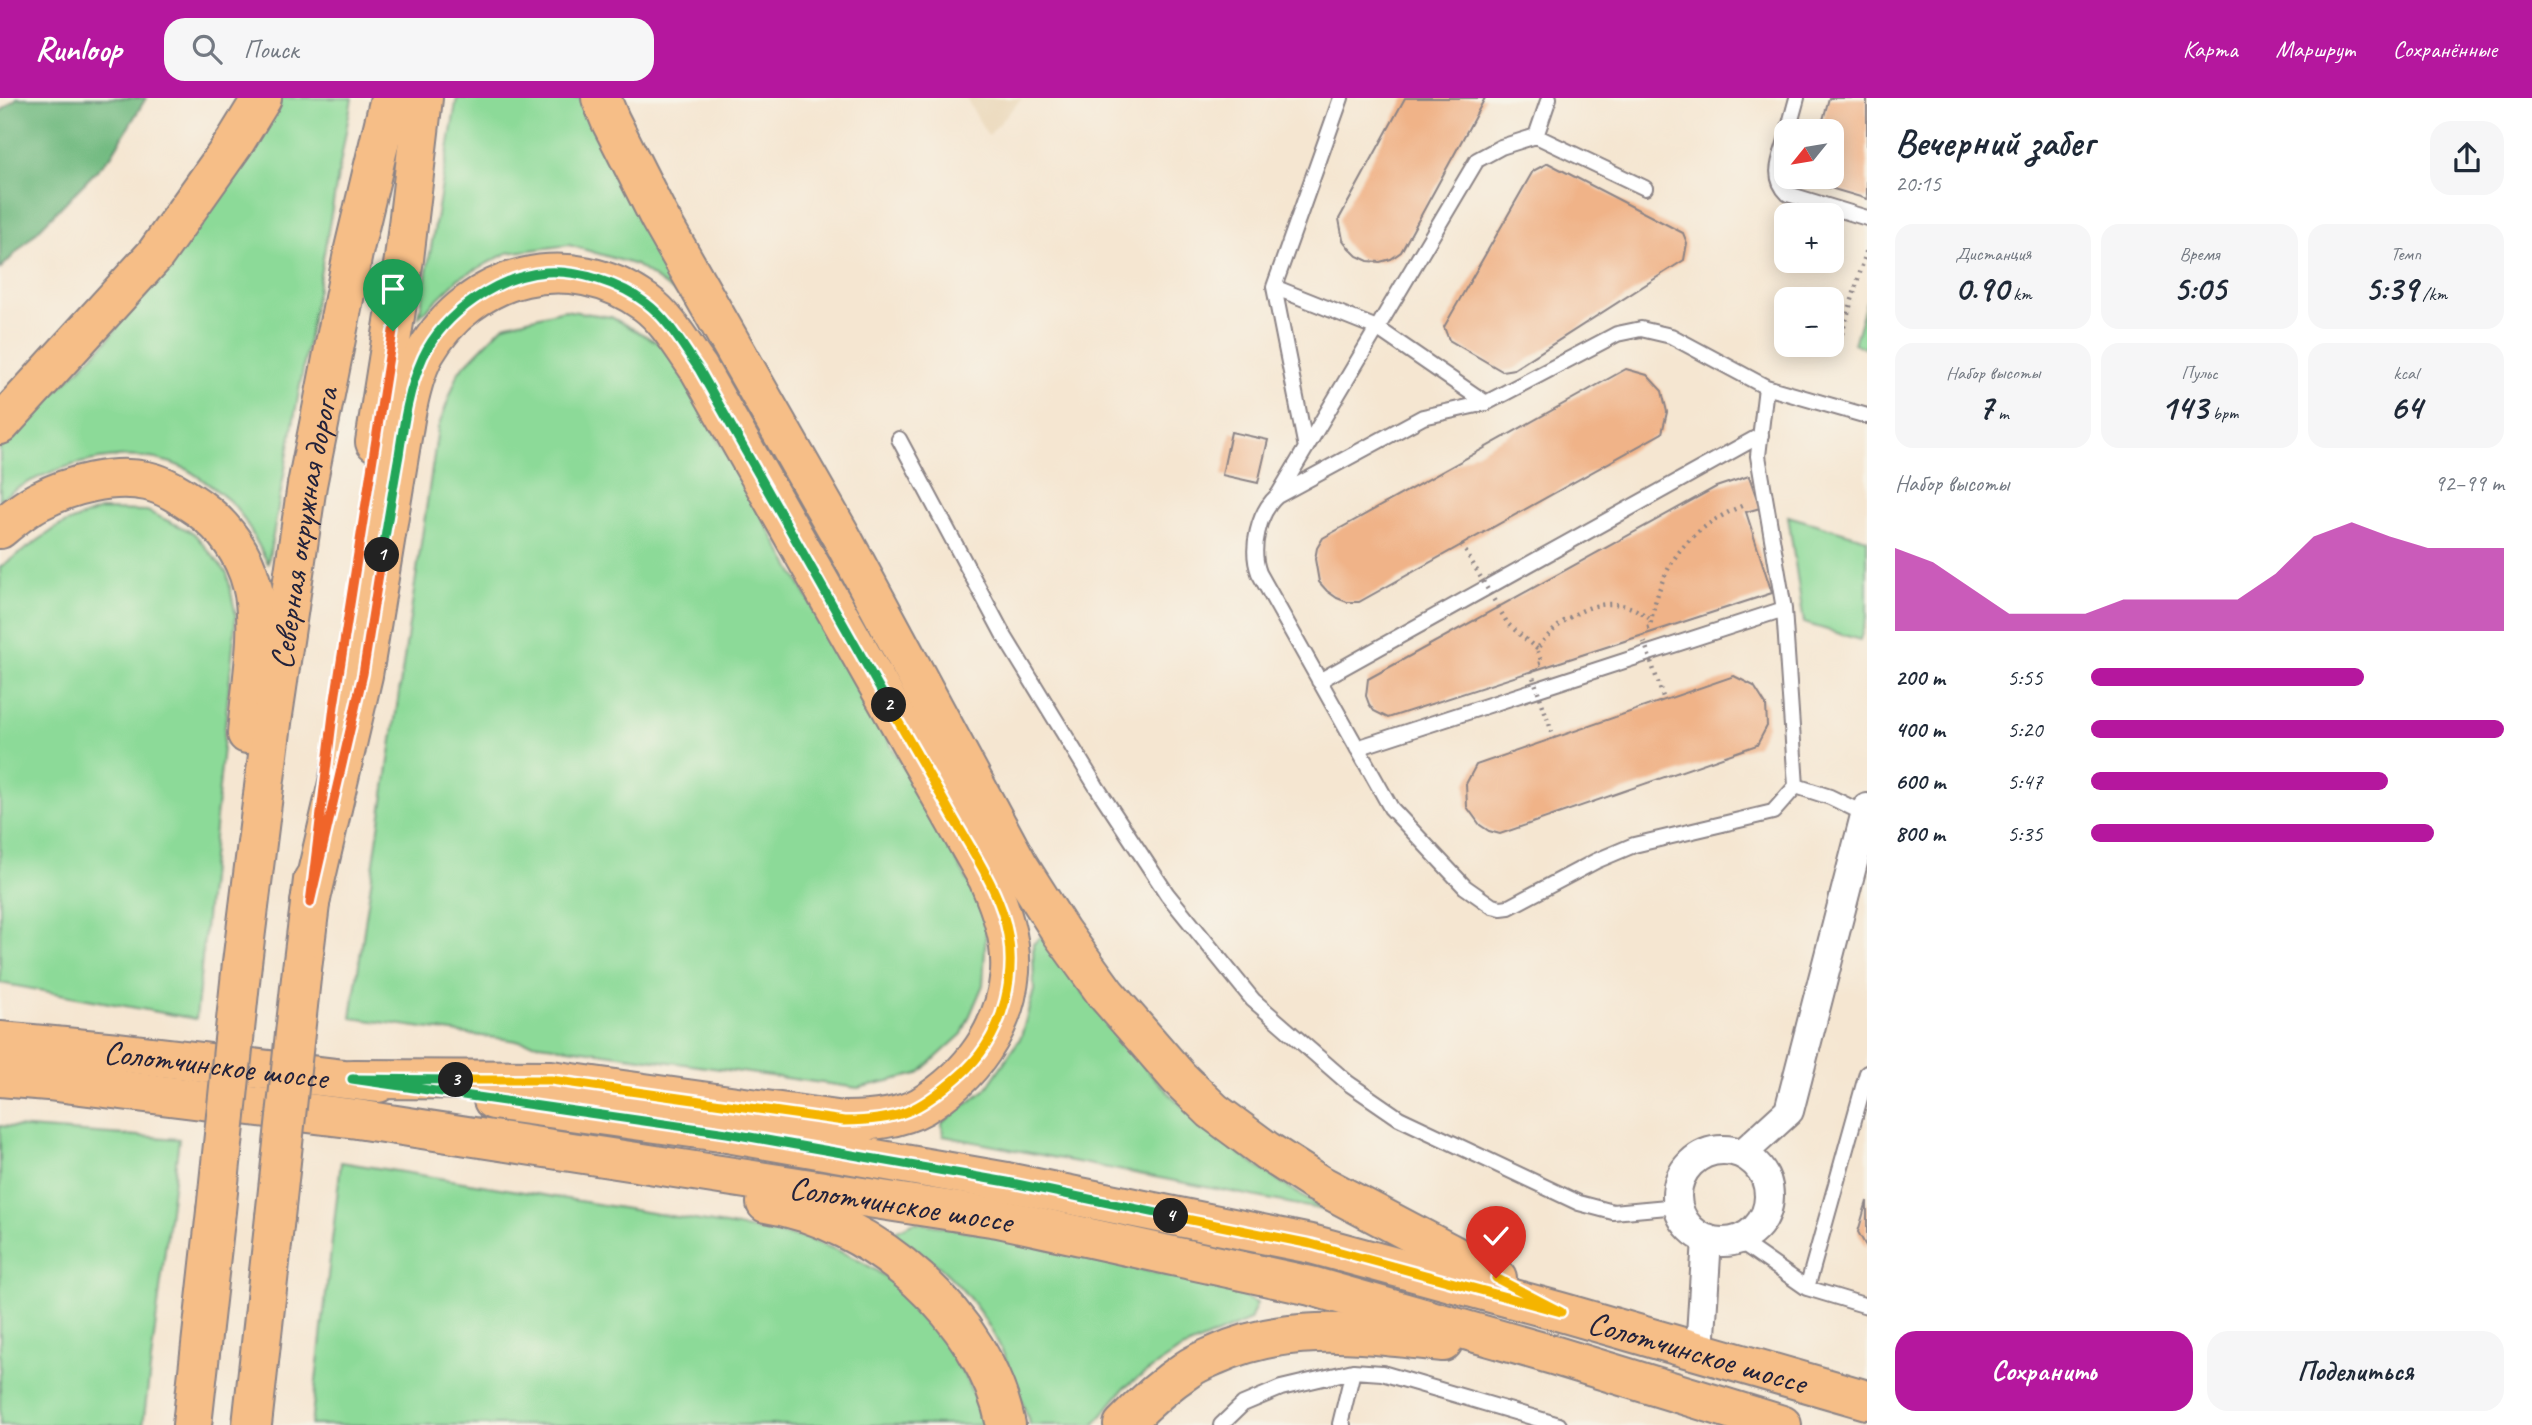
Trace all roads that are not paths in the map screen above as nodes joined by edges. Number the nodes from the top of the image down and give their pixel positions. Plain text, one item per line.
1 (262, 98) edge
2 (390, 98) edge
3 (424, 98) edge
4 (601, 98) edge
5 (1341, 98) edge
6 (1549, 98) edge
7 (1797, 98) edge
8 (1791, 119) edge
9 (1536, 136) junction
10 (1645, 188) dead end
11 (1782, 189) edge
12 (1867, 218) edge
13 (1274, 287) junction
14 (1377, 328) junction
15 (1766, 387) junction
16 (1486, 403) junction
17 (1867, 416) edge
18 (0, 425) edge
19 (1760, 435) junction
20 (899, 439) dead end
21 (1306, 448) junction
22 (1278, 496) junction
23 (0, 528) edge
24 (1784, 608) junction
25 (1319, 681) junction
26 (1357, 748) junction
27 (1796, 786) junction
28 (1866, 812) edge
29 (310, 903) junction
30 (243, 950) junction
31 (0, 1024) edge
32 (0, 1041) edge
33 (118, 1052) junction
34 (1867, 1073) edge
35 (0, 1077) edge
36 (352, 1079) junction
37 (357, 1119) junction
38 (1742, 1154) junction
39 (1678, 1206) junction
40 (215, 1224) junction
41 (1707, 1239) junction
42 (1738, 1240) junction
43 (1807, 1288) junction
44 (1867, 1306) edge
45 (1561, 1312) junction
46 (1700, 1351) junction
47 (1553, 1354) junction
48 (1353, 1371) junction
49 (1867, 1400) edge
50 (172, 1425) edge
51 (192, 1425) edge
52 (254, 1425) edge
53 (1006, 1425) edge
54 (1124, 1425) edge
55 (1222, 1425) edge
56 (1341, 1425) edge
57 (1559, 1425) edge
58 (1782, 1425) edge

1 - 18 main road
2 - 30 main road, Северная окружная дорога
3 - 29 main road, Северная окружная дорога
4 - 45 main road
5 - 13 lane
6 - 9 lane
7 - 8 lane
9 - 10 lane
9 - 14 lane
11 - 12 lane
13 - 14 lane
13 - 21 lane
14 - 16 lane
14 - 21 lane
15 - 16 lane
15 - 17 lane
15 - 19 lane
16 - 22 lane
19 - 24 lane
19 - 25 lane
20 - 39 lane
21 - 22 lane
22 - 25 lane
23 - 30 main road
24 - 26 lane
24 - 27 lane
25 - 26 lane
26 - 27 lane
27 - 28 lane
28 - 38 street
29 - 36 main road
29 - 52 main road, Северная окружная дорога, bridge
30 - 40 main road, bridge
31 - 33 main road
32 - 33 main road, Солотчинское шоссе
33 - 36 main road, Солотчинское шоссе
34 - 43 lane
35 - 37 main road, Солотчинское шоссе
36 - 45 main road, Солотчинское шоссе
37 - 47 main road, Солотчинское шоссе
37 - 53 main road
38 - 39 street
38 - 42 street
39 - 41 street
40 - 50 main road
40 - 51 main road
41 - 42 street
41 - 46 street
42 - 43 lane
43 - 44 lane
45 - 46 main road, Солотчинское шоссе
46 - 49 main road, Солотчинское шоссе
47 - 54 main road
47 - 58 main road, Солотчинское шоссе
48 - 55 lane
48 - 56 lane
48 - 57 lane

